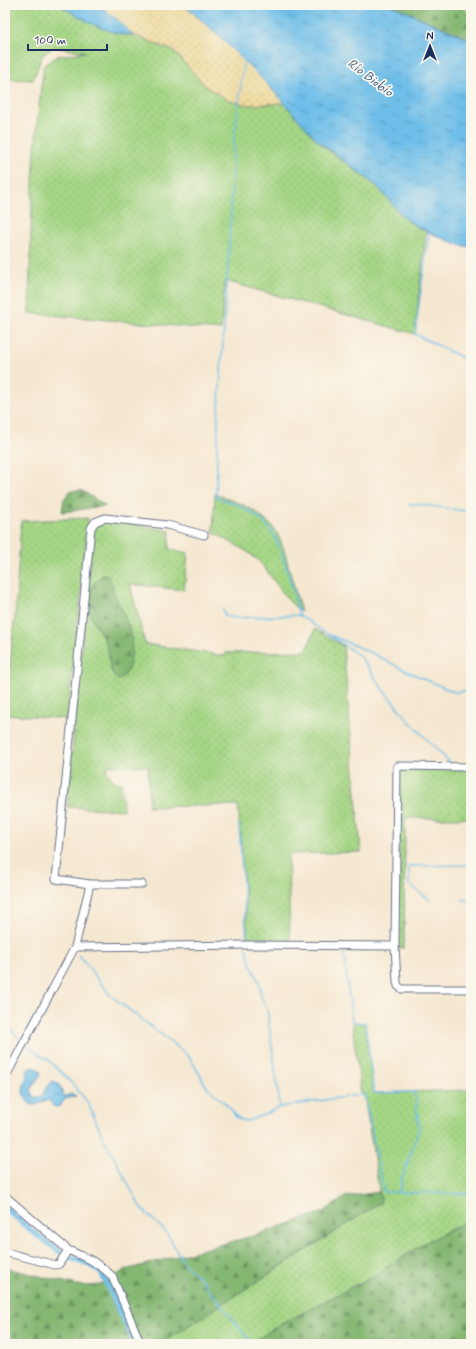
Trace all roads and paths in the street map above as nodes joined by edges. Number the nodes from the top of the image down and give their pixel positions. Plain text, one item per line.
1 (204, 535) dead end
2 (471, 767) edge
3 (90, 884) junction
4 (142, 884) dead end
5 (395, 946) junction
6 (75, 947) junction
7 (471, 989) edge
8 (5, 1078) edge
9 (5, 1196) edge
10 (68, 1250) junction
11 (5, 1252) edge
12 (141, 1344) edge

1 - 3 street
2 - 5 street
3 - 4 street
3 - 6 street
5 - 6 street
5 - 7 street
6 - 8 street
9 - 10 street
10 - 11 street
10 - 12 street

